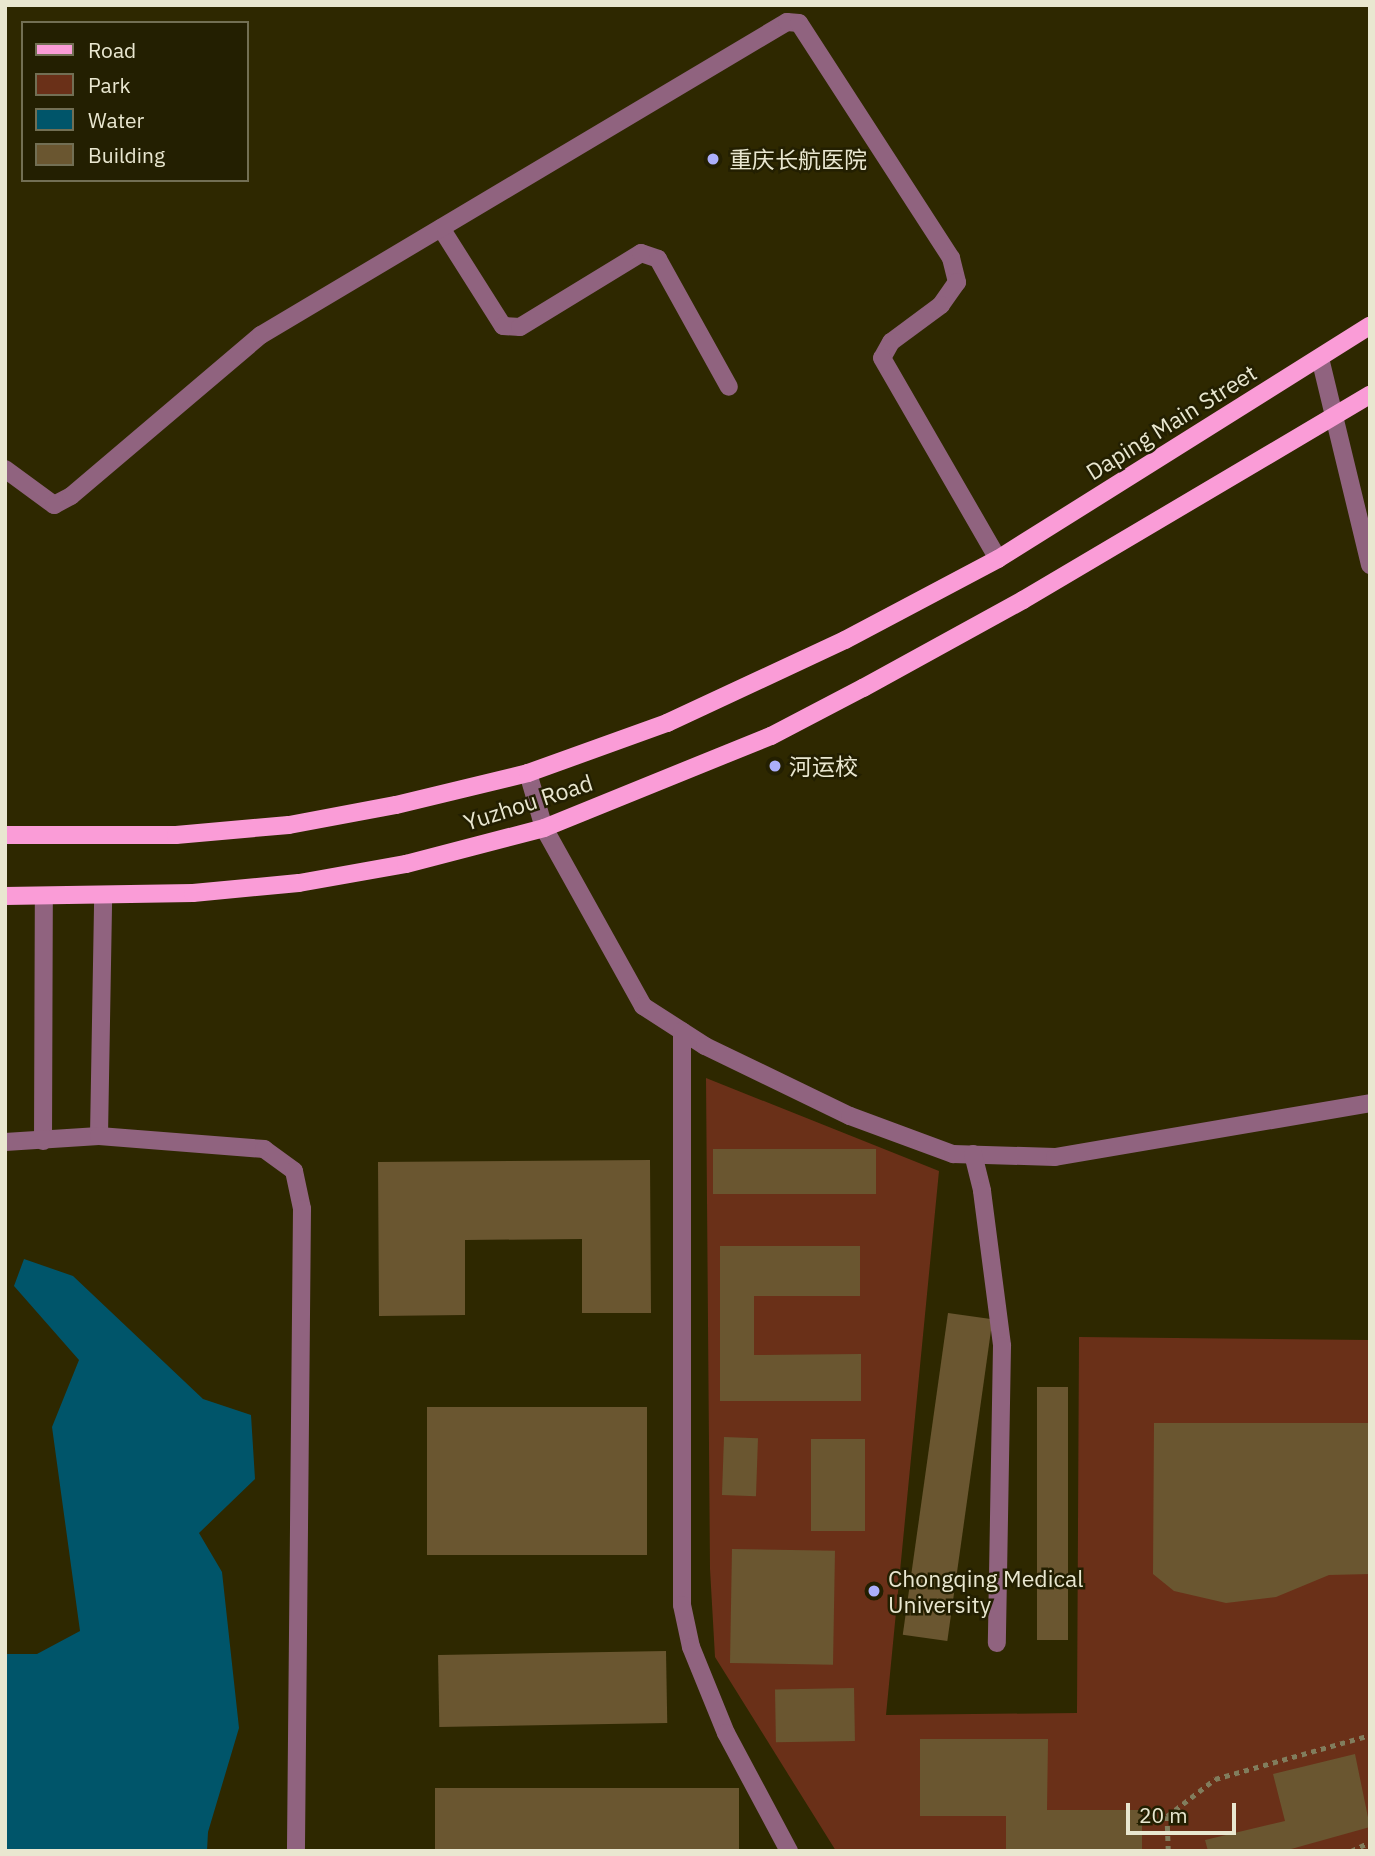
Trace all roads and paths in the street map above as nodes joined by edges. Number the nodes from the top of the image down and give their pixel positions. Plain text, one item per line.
1 (441, 228) junction
2 (1370, 326) edge
3 (1320, 358) junction
4 (729, 387) dead end
5 (1370, 395) edge
6 (1334, 418) junction
7 (5, 469) edge
8 (998, 559) junction
9 (1370, 565) edge
10 (528, 773) junction
11 (544, 828) junction
12 (5, 835) edge
13 (5, 896) edge
14 (44, 896) junction
15 (103, 896) junction
16 (682, 1031) junction
17 (1370, 1103) edge
18 (99, 1136) junction
19 (43, 1141) junction
20 (5, 1142) edge
21 (973, 1154) junction
22 (997, 1643) dead end
23 (1370, 1735) edge
24 (1370, 1842) edge
25 (296, 1851) edge
26 (789, 1851) edge
27 (1168, 1851) edge
28 (1351, 1851) edge

1 - 4 street
1 - 7 street
1 - 8 street
2 - 3 main road, Daping Main Street
3 - 6 street
3 - 8 main road, Daping Main Street
5 - 6 main road
6 - 9 street
6 - 11 main road, Yuzhou Road
8 - 10 main road, Yuzhou Road
10 - 11 street
10 - 12 main road, Yuzhou Road
11 - 15 main road, Yuzhou Road
11 - 16 street
13 - 14 main road, Yuzhou Road
14 - 15 main road, Yuzhou Road
14 - 19 street
15 - 18 street
16 - 21 street
16 - 26 street
17 - 21 street
18 - 19 street
18 - 25 street
19 - 20 street
21 - 22 street
23 - 27 path
24 - 28 path

